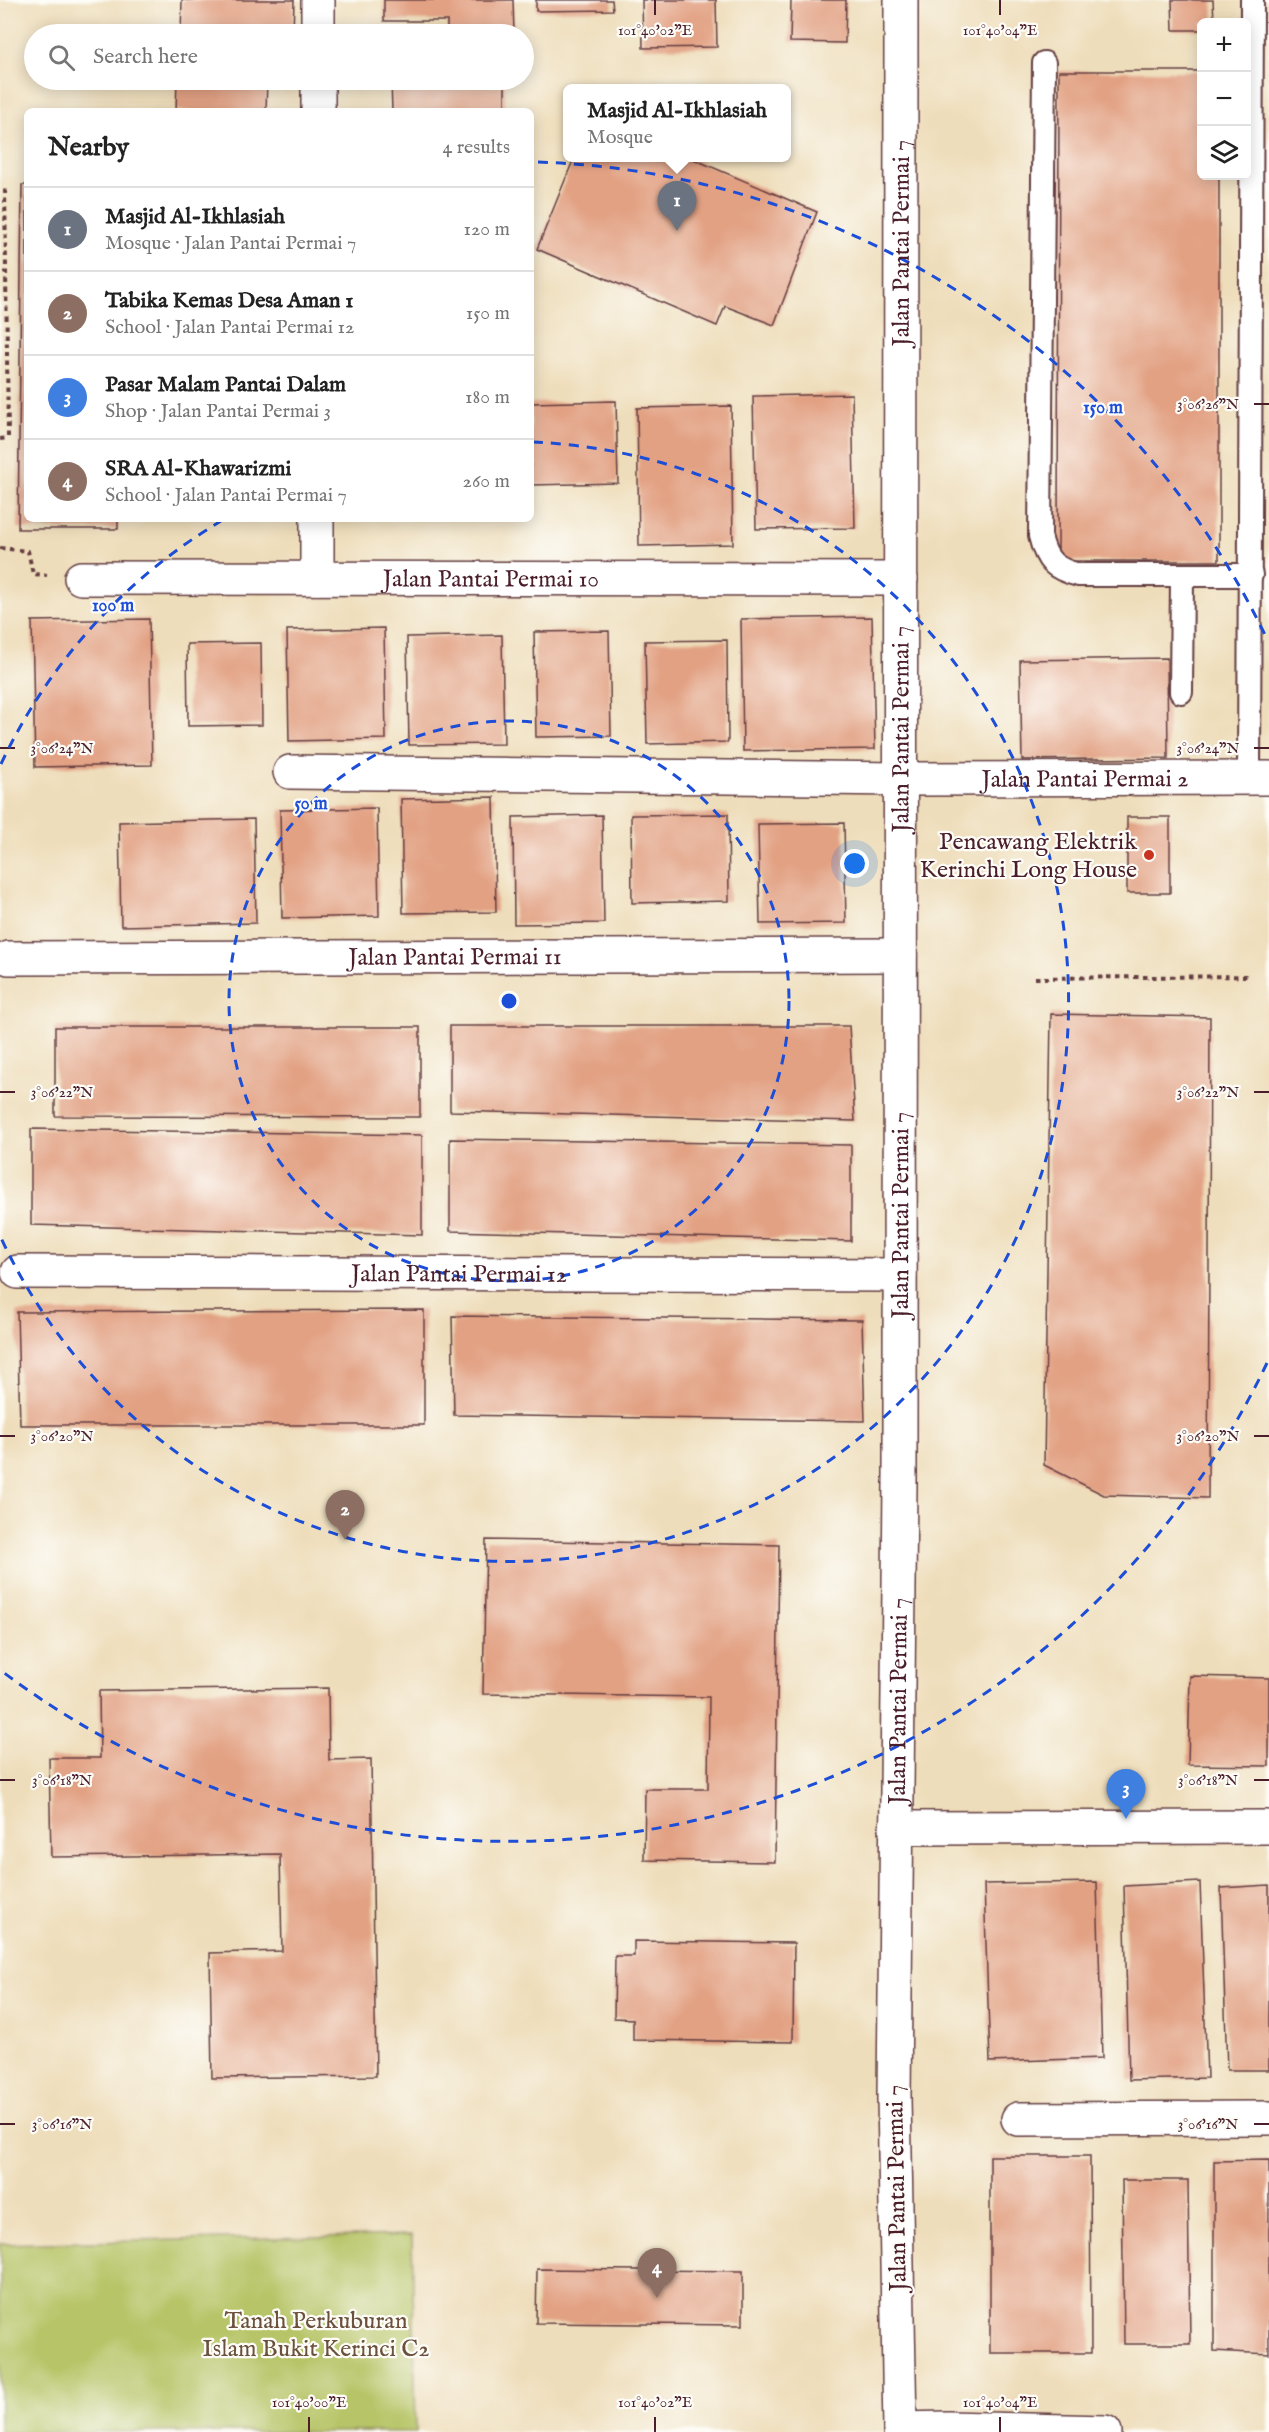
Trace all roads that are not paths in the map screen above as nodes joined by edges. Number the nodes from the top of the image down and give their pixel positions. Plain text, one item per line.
1 (318, 0) edge
2 (901, 0) edge
3 (1252, 0) edge
4 (318, 24) edge
5 (1044, 63) dead end
6 (318, 90) edge
7 (318, 108) edge
8 (317, 522) edge
9 (1182, 575) junction
10 (1251, 575) junction
11 (81, 578) road end
12 (317, 578) junction
13 (901, 579) junction
14 (1260, 658) edge
15 (1182, 692) dead end
16 (290, 772) dead end
17 (1259, 778) edge
18 (900, 779) junction
19 (900, 955) junction
20 (9, 958) dead end
21 (18, 1272) dead end
22 (900, 1275) junction
23 (1269, 1827) edge
24 (897, 1828) junction
25 (1269, 2118) edge
26 (1018, 2119) dead end
27 (900, 2431) edge
28 (1105, 2432) edge

1 - 4 street
2 - 13 street, Jalan Pantai Permai 7
3 - 10 lane
5 - 9 lane
6 - 7 street
8 - 12 street
9 - 10 lane
9 - 15 lane
10 - 14 lane
11 - 12 street, Jalan Pantai Permai 10
12 - 13 street, Jalan Pantai Permai 10
13 - 18 street, Jalan Pantai Permai 7
14 - 17 lane
16 - 18 street, Jalan Pantai Permai 2
17 - 18 street, Jalan Pantai Permai 2
18 - 19 street, Jalan Pantai Permai 7
19 - 20 street, Jalan Pantai Permai 11
19 - 22 street, Jalan Pantai Permai 7
21 - 22 street, Jalan Pantai Permai 12
22 - 24 street, Jalan Pantai Permai 7
23 - 24 street
24 - 27 street, Jalan Pantai Permai 7
25 - 26 street
27 - 28 street

